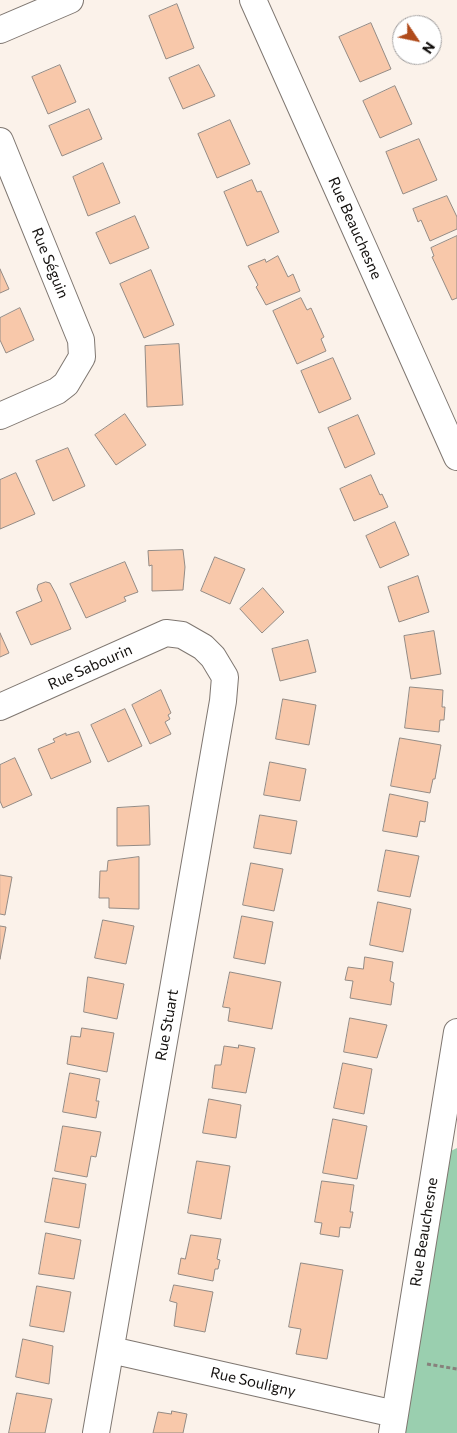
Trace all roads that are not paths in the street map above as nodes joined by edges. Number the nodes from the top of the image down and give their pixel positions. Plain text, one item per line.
1 (70, 0) edge
2 (253, 0) edge
3 (0, 30) edge
4 (0, 142) edge
5 (0, 416) edge
6 (457, 457) edge
7 (182, 635) joint
8 (0, 707) edge
9 (457, 1032) edge
10 (111, 1350) junction
11 (394, 1424) edge
12 (96, 1433) edge

1 - 3 street
2 - 6 street, Rue Beauchesne
4 - 5 street, Rue Séguin
7 - 8 street, Rue Sabourin
7 - 10 street, Rue Stuart
9 - 11 street, Rue Beauchesne
10 - 11 street, Rue Souligny
10 - 12 street, Rue Stuart

